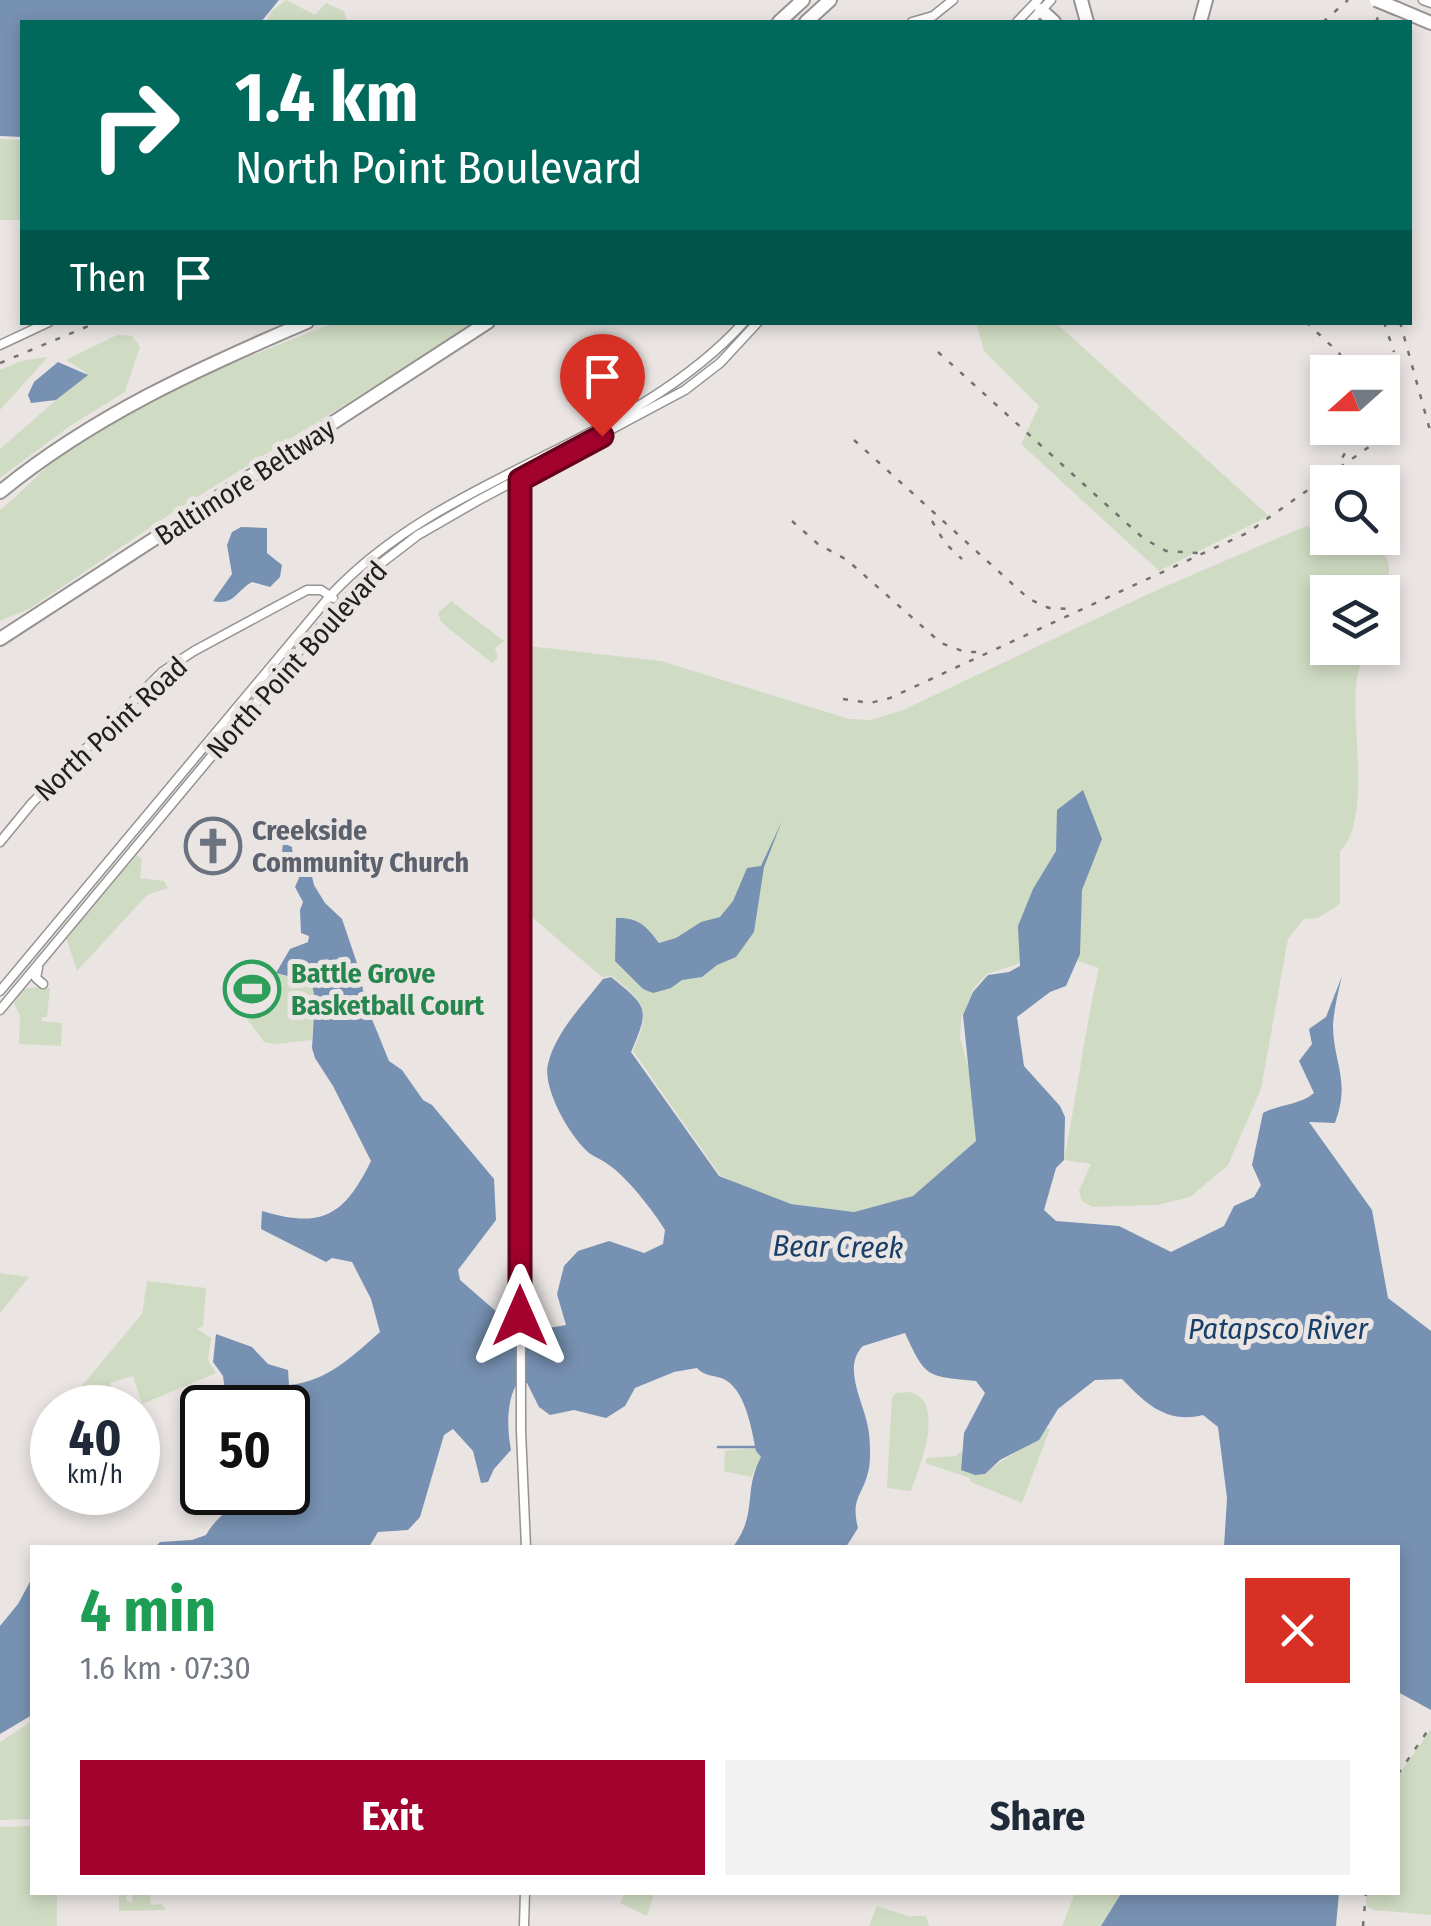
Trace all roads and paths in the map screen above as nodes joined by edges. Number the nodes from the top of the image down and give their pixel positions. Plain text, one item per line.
1 (803, 0) edge
2 (830, 0) edge
3 (953, 0) edge
4 (1376, 0) edge
5 (1423, 0) edge
6 (1039, 3) edge
7 (1431, 3) edge
8 (812, 17) edge
9 (782, 20) edge
10 (920, 20) edge
11 (1018, 20) edge
12 (1431, 23) edge
13 (42, 325) edge
14 (301, 325) edge
15 (483, 325) edge
16 (741, 325) edge
17 (755, 325) edge
18 (0, 345) edge
19 (690, 375) junction
20 (676, 384) junction
21 (686, 390) junction
22 (664, 403) junction
23 (634, 407) junction
24 (622, 425) junction
25 (518, 469) junction
26 (520, 480) junction
27 (498, 490) junction
28 (0, 492) edge
29 (520, 512) junction
30 (330, 596) junction
31 (340, 603) junction
32 (0, 639) edge
33 (0, 842) edge
34 (85, 889) junction
35 (94, 897) junction
36 (40, 962) junction
37 (43, 984) dead end
38 (0, 991) edge
39 (0, 1010) edge
40 (526, 1545) edge
41 (525, 1895) edge
42 (524, 1926) edge

1 - 9 highway
2 - 8 highway
3 - 10 main road
4 - 12 highway, bridge
5 - 7 main road
6 - 11 main road
13 - 18 main road
14 - 28 highway
15 - 32 highway, Baltimore Beltway
16 - 19 main road, North Point Boulevard
17 - 21 main road, North Point Boulevard
19 - 20 main road, North Point Boulevard
19 - 21 main road
20 - 22 main road
20 - 23 main road, North Point Boulevard
21 - 22 main road, North Point Boulevard
22 - 24 main road, North Point Boulevard
23 - 24 main road
23 - 25 main road, North Point Boulevard
24 - 26 main road, North Point Boulevard
25 - 26 main road
25 - 30 main road, North Point Boulevard
26 - 27 main road, North Point Boulevard
26 - 29 main road
27 - 29 main road
27 - 31 main road, North Point Boulevard
29 - 40 main road
30 - 31 main road
30 - 33 main road, North Point Road
30 - 34 main road, North Point Boulevard
31 - 35 main road, North Point Boulevard
34 - 35 main road
34 - 38 main road, North Point Boulevard
35 - 36 main road, North Point Boulevard
36 - 37 main road
36 - 39 main road, North Point Boulevard
41 - 42 main road

